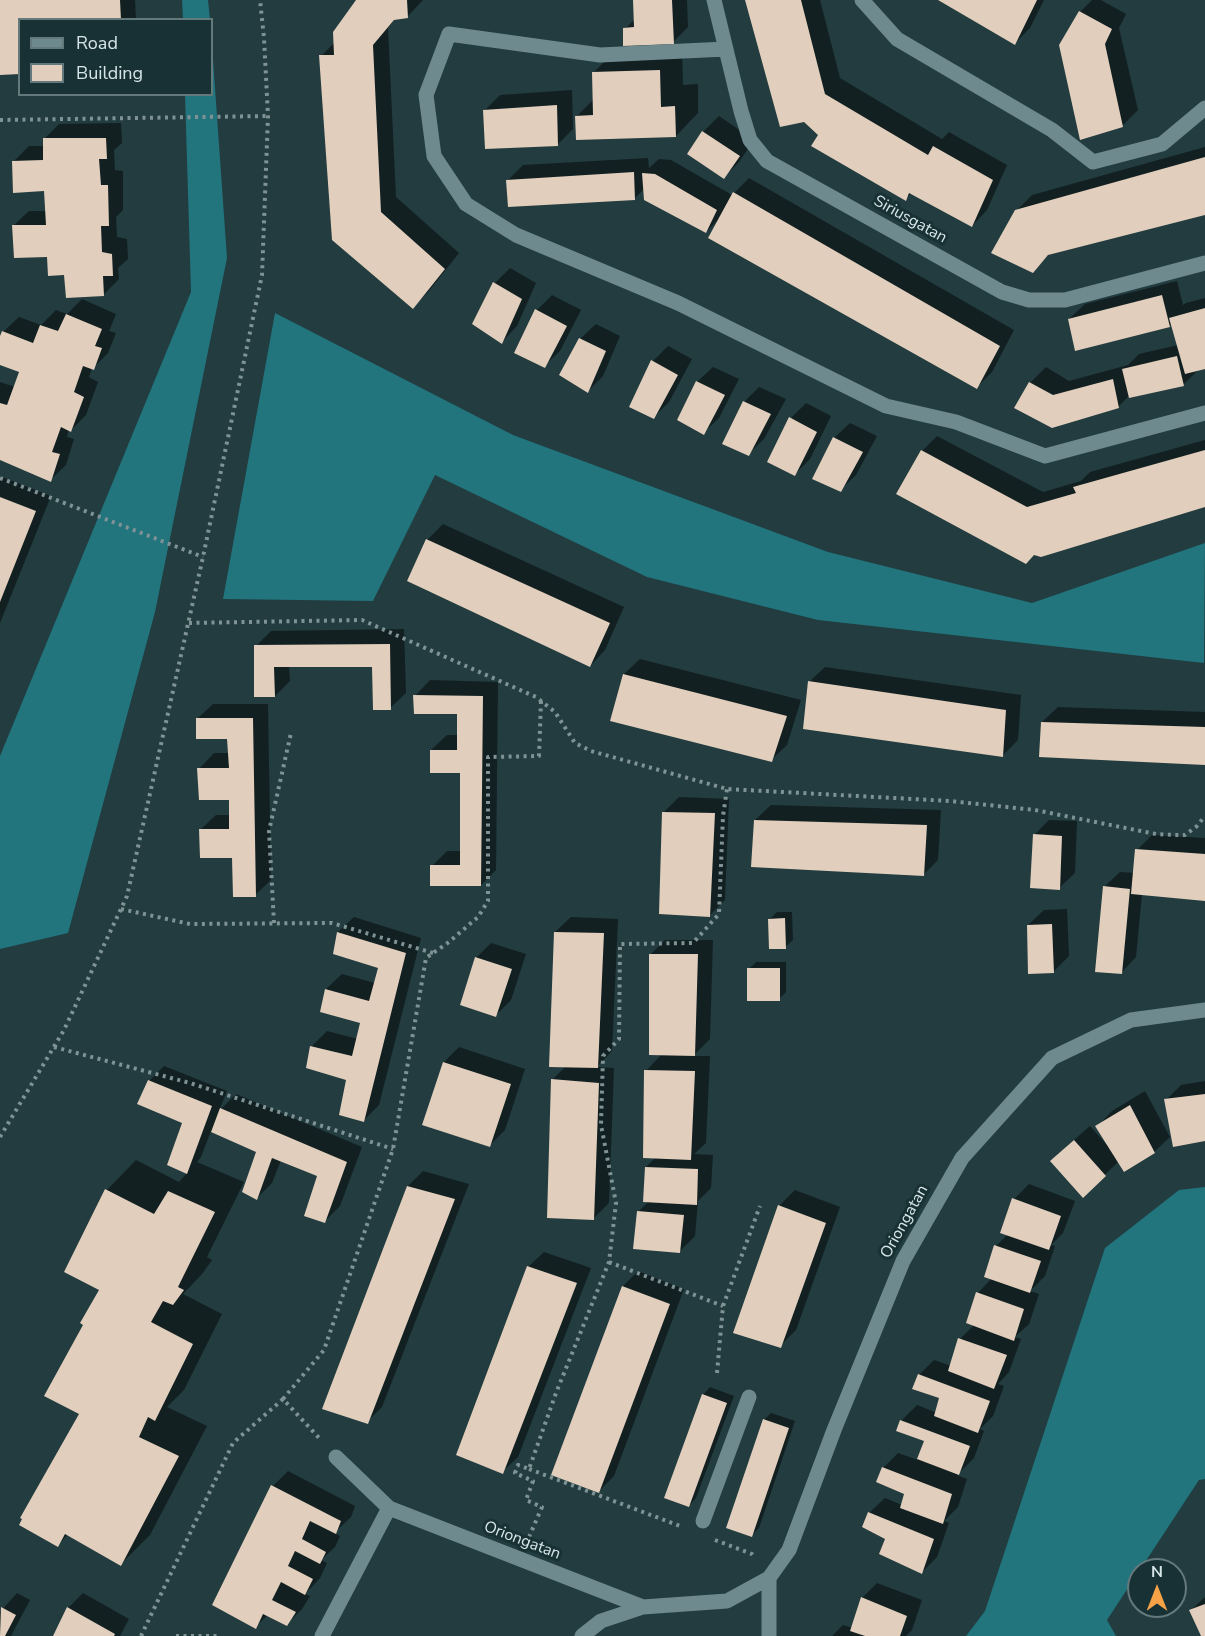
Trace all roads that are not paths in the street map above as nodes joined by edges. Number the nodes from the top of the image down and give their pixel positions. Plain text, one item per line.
1 (714, 0) edge
2 (862, 0) edge
3 (726, 49) junction
4 (1205, 108) edge
5 (1205, 263) edge
6 (1205, 413) edge
7 (1205, 1010) edge
8 (749, 1397) dead end
9 (336, 1457) road end
10 (389, 1508) junction
11 (704, 1521) dead end
12 (769, 1578) junction
13 (643, 1607) junction
14 (322, 1636) edge
15 (582, 1636) edge
16 (769, 1636) edge

1 - 3 street, Siriusgatan
2 - 4 street
3 - 5 street, Siriusgatan
3 - 6 street
7 - 12 street, Oriongatan
8 - 11 street
9 - 10 street, Oriongatan
10 - 13 street, Oriongatan
10 - 14 street
12 - 13 street, Oriongatan
12 - 16 street
13 - 15 street, Oriongatan

